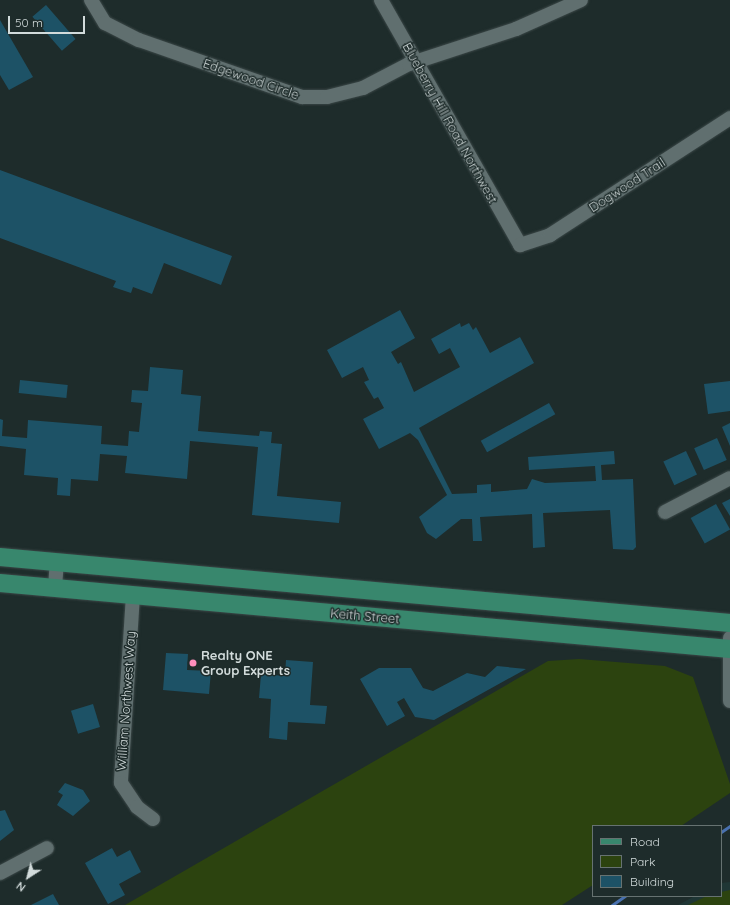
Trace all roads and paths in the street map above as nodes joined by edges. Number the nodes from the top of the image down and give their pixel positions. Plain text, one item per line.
1 (90, 0) edge
2 (381, 0) edge
3 (581, 0) edge
4 (416, 62) junction
5 (730, 118) edge
6 (520, 245) joint
7 (730, 478) edge
8 (665, 512) dead end
9 (0, 557) edge
10 (57, 562) junction
11 (0, 583) edge
12 (55, 588) junction
13 (133, 595) junction
14 (541, 606) junction
15 (730, 623) edge
16 (445, 624) junction
17 (730, 645) edge
18 (730, 701) edge
19 (153, 819) dead end
20 (47, 848) dead end
21 (0, 874) edge

1 - 4 street, Edgewood Circle
2 - 4 street, Blueberry Hill Road Northwest
3 - 4 street, Edgewood Circle
4 - 6 street, Blueberry Hill Road Northwest
5 - 6 street, Dogwood Trail
7 - 8 street
9 - 10 main road, Keith Street
10 - 12 street
10 - 14 main road, Keith Street
11 - 12 main road, Keith Street
12 - 13 main road, Keith Street
13 - 16 main road, Keith Street
13 - 19 street, William Northwest Way
14 - 15 main road, Keith Street
14 - 16 main road
16 - 17 main road, Keith Street
17 - 18 street
20 - 21 street

